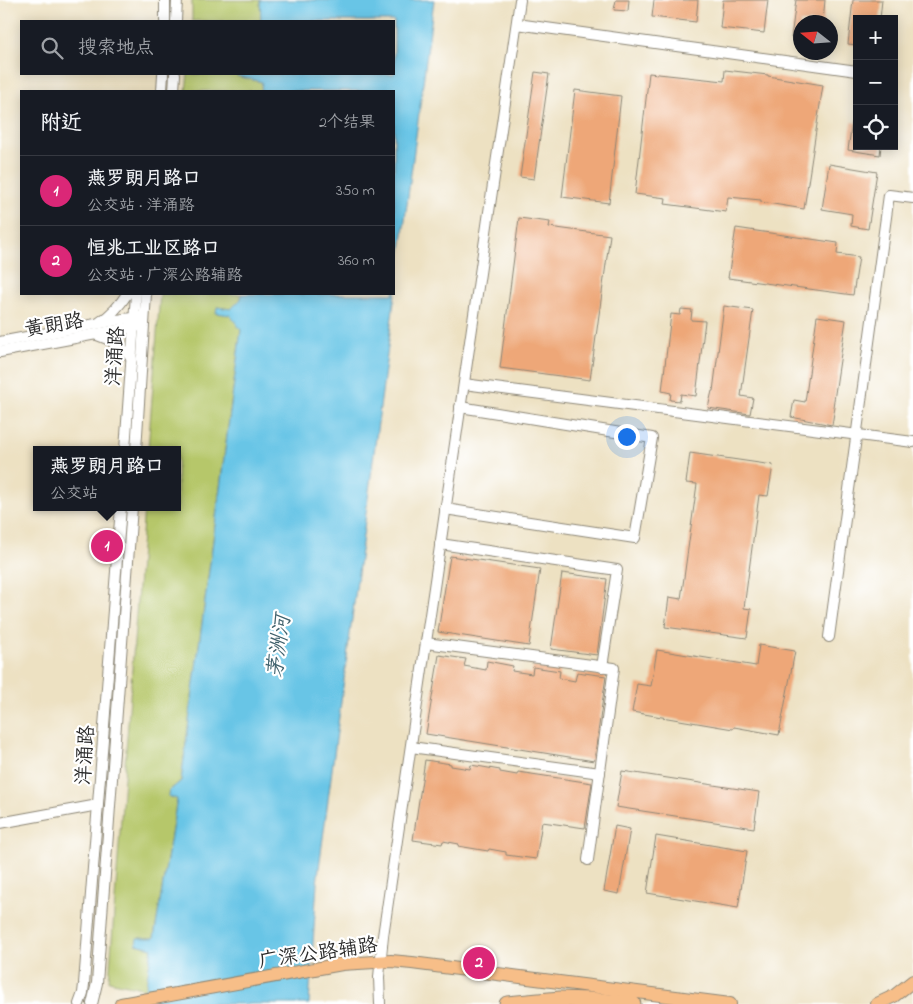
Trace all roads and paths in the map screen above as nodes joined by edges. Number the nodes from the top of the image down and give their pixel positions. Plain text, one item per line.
1 (166, 0) edge
2 (177, 0) edge
3 (520, 0) edge
4 (165, 20) edge
5 (176, 20) edge
6 (516, 24) junction
7 (853, 71) edge
8 (163, 75) edge
9 (174, 75) edge
10 (162, 90) edge
11 (174, 90) edge
12 (913, 198) edge
13 (125, 295) edge
14 (136, 295) edge
15 (146, 295) edge
16 (139, 322) junction
17 (95, 329) junction
18 (0, 342) edge
19 (0, 352) edge
20 (132, 359) junction
21 (464, 384) junction
22 (460, 407) junction
23 (857, 435) junction
24 (913, 442) edge
25 (125, 446) edge
26 (136, 446) edge
27 (445, 509) junction
28 (120, 511) edge
29 (132, 511) edge
30 (440, 544) junction
31 (829, 637) dead end
32 (426, 643) junction
33 (602, 667) junction
34 (411, 747) junction
35 (600, 773) junction
36 (98, 805) junction
37 (0, 823) edge
38 (588, 860) dead end
39 (380, 962) junction
40 (913, 981) edge
41 (124, 1003) edge
42 (79, 1004) edge
43 (92, 1004) edge
44 (380, 1004) edge
45 (507, 1004) edge
46 (633, 1004) edge
47 (730, 1004) edge
48 (878, 1004) edge

1 - 4 street
2 - 5 street
3 - 6 street
6 - 7 street
6 - 21 street
8 - 10 street
9 - 11 street
12 - 23 street
13 - 17 street
14 - 16 street, 洋涌路
15 - 16 street, 洋涌路
16 - 17 street, 黄朗路
16 - 20 street, 洋涌路
16 - 26 street, 洋涌路
17 - 18 street, 黄朗路
17 - 19 street, 黄朗路
17 - 20 street
20 - 25 street, 洋涌路
21 - 22 street
21 - 23 street
22 - 27 street
22 - 27 street
23 - 24 street
23 - 31 street
27 - 30 street
28 - 36 street, 洋涌路
29 - 43 street, 洋涌路
30 - 32 street
30 - 33 street
32 - 33 street
32 - 34 street
33 - 35 street
34 - 35 street
34 - 39 street
35 - 38 street
36 - 37 street
36 - 42 street, 洋涌路
39 - 41 main road, 广深公路辅路
39 - 44 street
39 - 47 main road, 广深公路辅路
40 - 48 main road
45 - 46 highway

